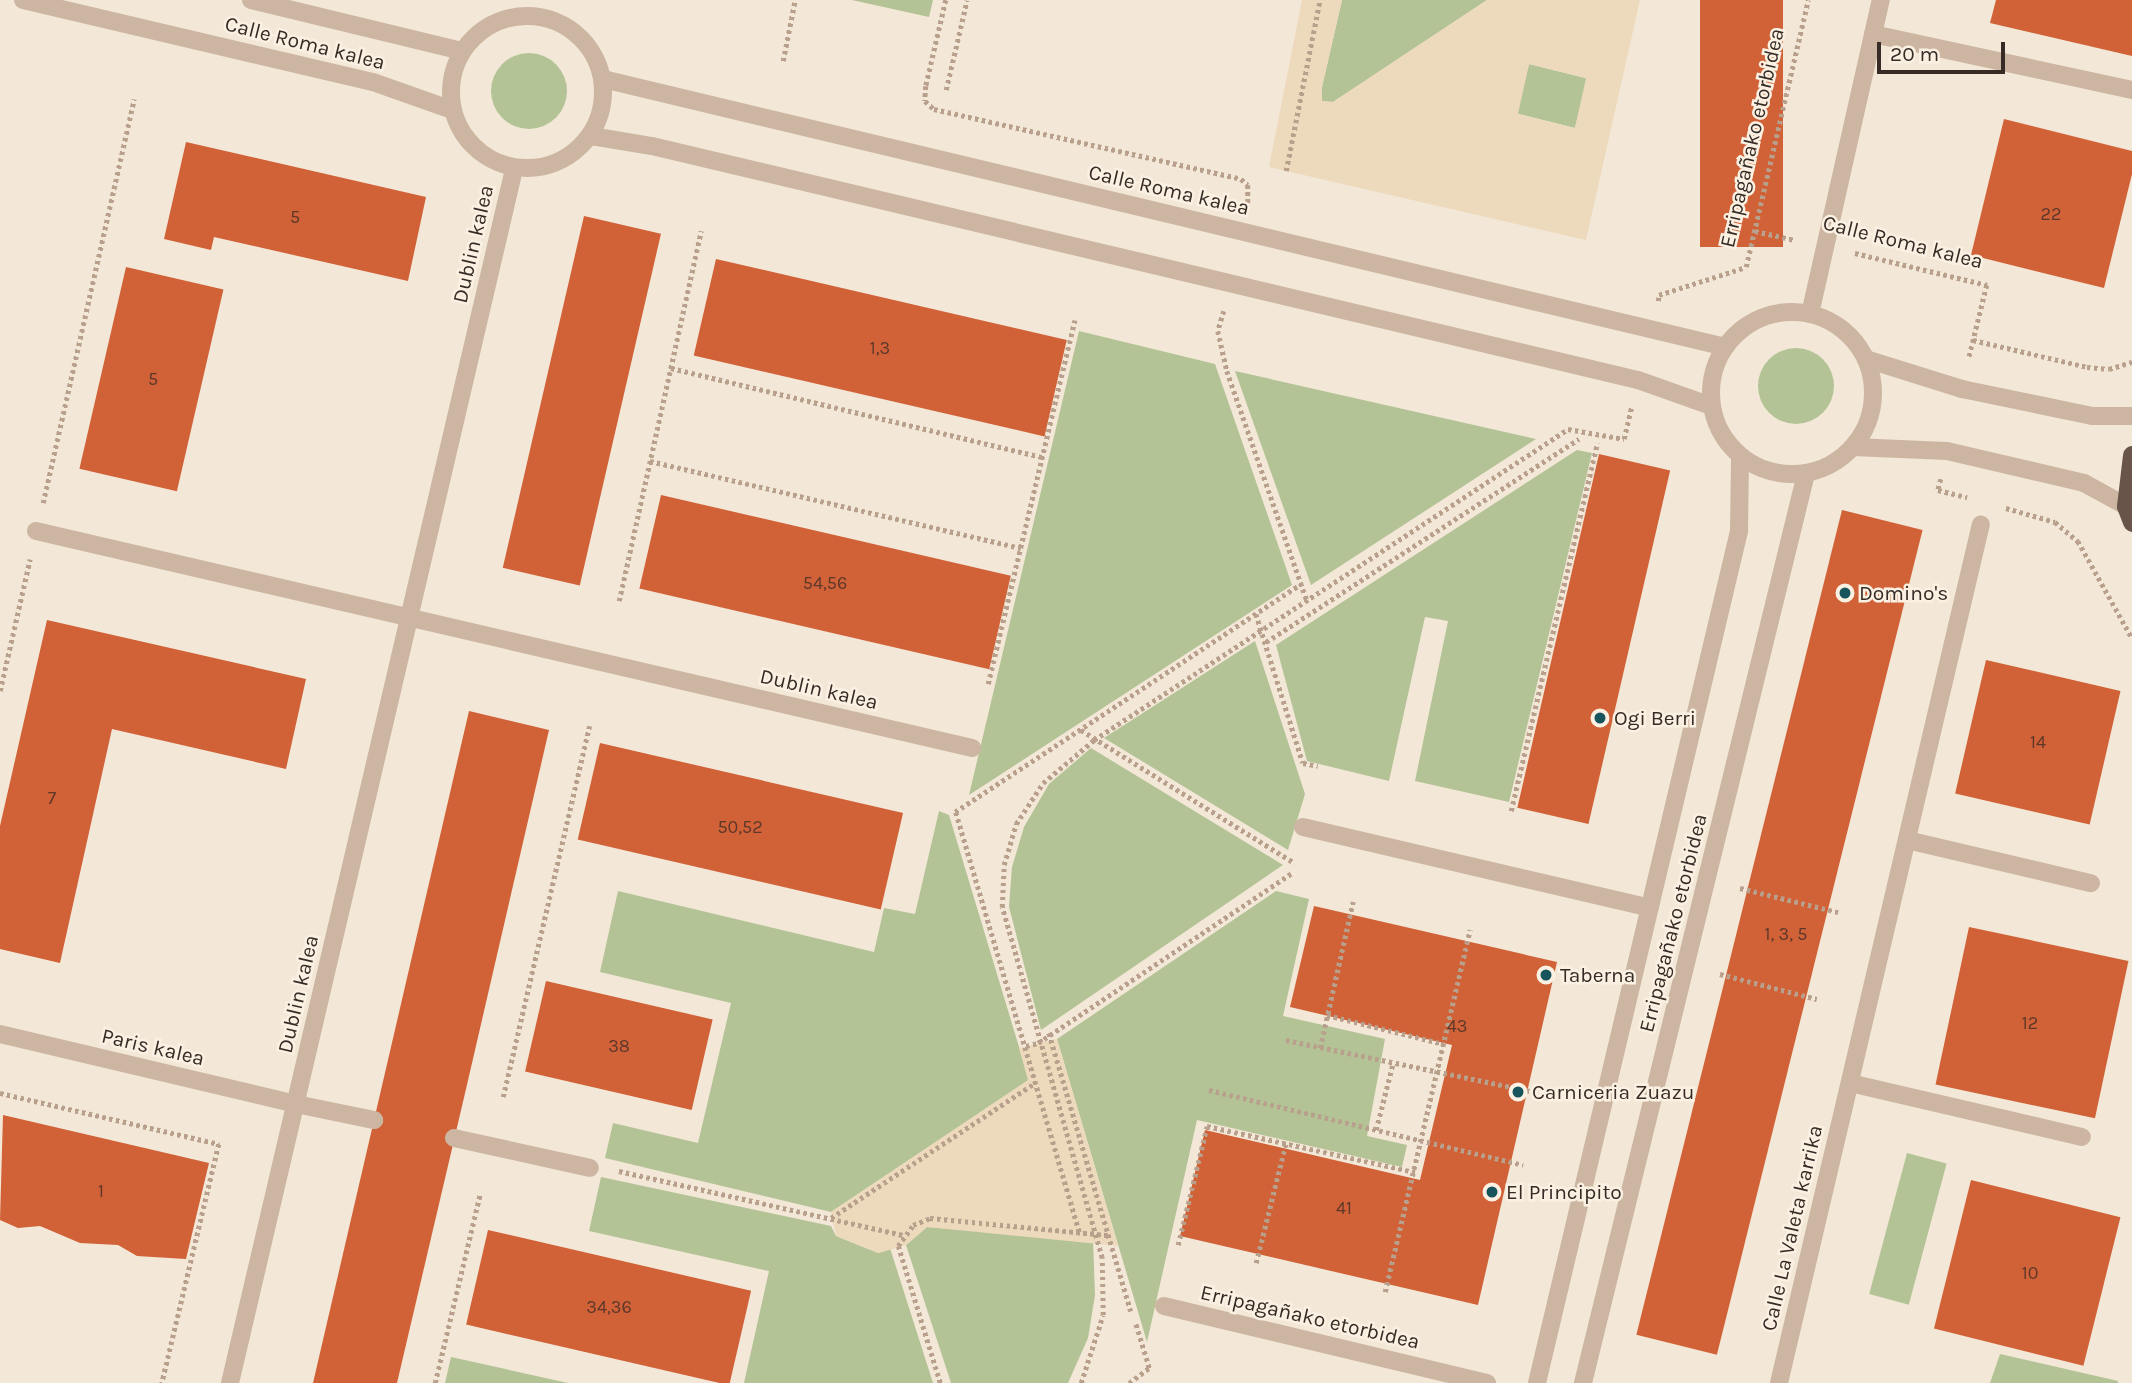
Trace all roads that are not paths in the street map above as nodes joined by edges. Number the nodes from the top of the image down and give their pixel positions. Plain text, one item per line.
1 (23, 0) edge
2 (251, 0) edge
3 (1881, 0) edge
4 (1873, 34) junction
5 (462, 51) junction
6 (603, 79) junction
7 (2132, 90) edge
8 (452, 110) junction
9 (591, 136) junction
10 (514, 169) junction
11 (1810, 314) junction
12 (1725, 347) junction
13 (1866, 359) junction
14 (1711, 406) junction
15 (2132, 416) edge
16 (1853, 447) junction
17 (2132, 455) edge
18 (1740, 456) junction
19 (1806, 474) junction
20 (2129, 514) edge
21 (1981, 524) dead end
22 (36, 531) road end
23 (410, 616) junction
24 (972, 748) dead end
25 (1303, 827) dead end
26 (1907, 840) junction
27 (2091, 883) dead end
28 (1650, 908) junction
29 (0, 1034) edge
30 (1850, 1083) junction
31 (296, 1104) junction
32 (374, 1121) dead end
33 (2082, 1137) dead end
34 (454, 1138) dead end
35 (590, 1168) road end
36 (1164, 1306) dead end
37 (230, 1383) edge
38 (1487, 1383) edge
39 (1537, 1383) edge
40 (1583, 1383) edge
41 (1779, 1383) edge

1 - 8 street, Calle Roma kalea
2 - 5 street, Calle Roma kalea
3 - 4 street
4 - 7 street
4 - 11 street
5 - 6 street
5 - 8 street
6 - 9 street
6 - 12 street, Calle Roma kalea
8 - 10 street
9 - 10 street
9 - 14 street
10 - 23 street, Dublin kalea
11 - 12 street
11 - 13 street
12 - 14 street
13 - 15 street
13 - 16 street
14 - 18 street
16 - 19 street
16 - 20 street
17 - 20 highway
18 - 19 street
18 - 28 street, Erripagañako etorbidea
19 - 40 street, Erripagañako etorbidea
21 - 26 street, Calle La Valeta karrika
22 - 23 street, Dublin kalea
23 - 24 street, Dublin kalea
23 - 31 street, Dublin kalea
25 - 28 street, Erripagañako etorbidea
26 - 27 street
26 - 30 street, Calle La Valeta karrika
28 - 39 street, Erripagañako etorbidea
29 - 31 street, Paris kalea
30 - 33 street
30 - 41 street, Calle La Valeta karrika
31 - 32 street, Paris kalea
31 - 37 street, Dublin kalea
34 - 35 street
36 - 38 street, Erripagañako etorbidea

